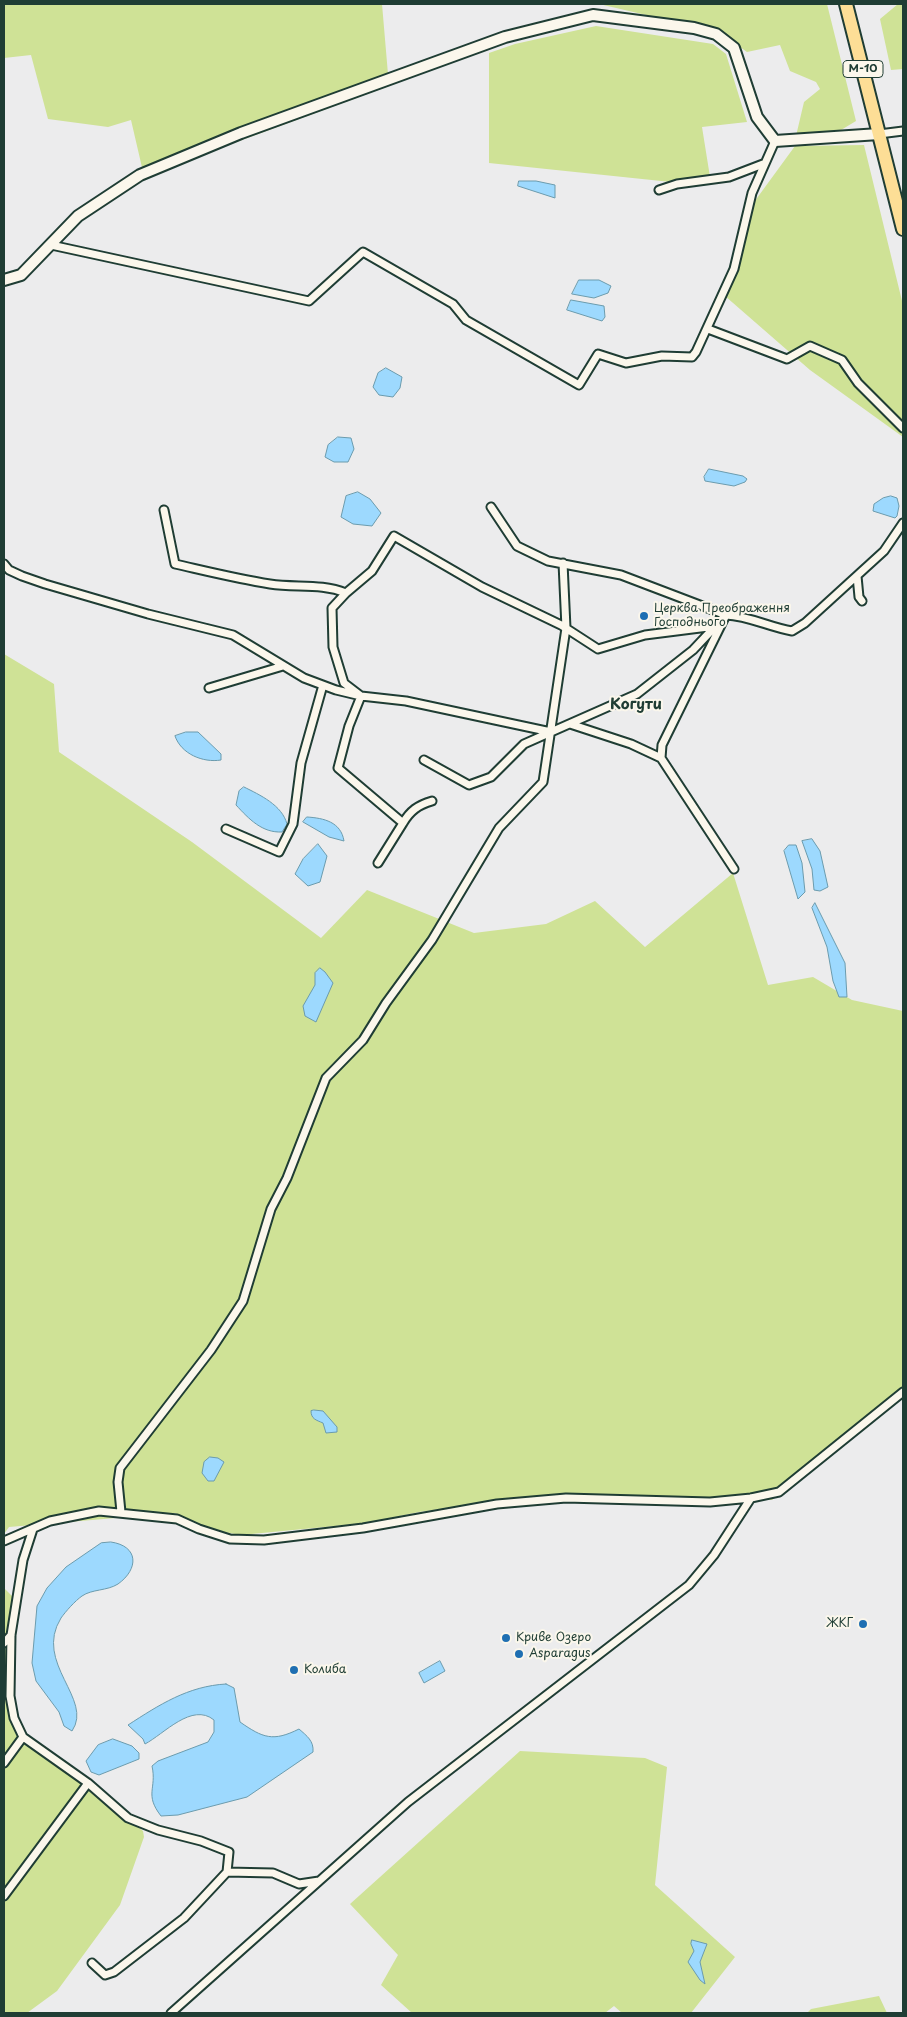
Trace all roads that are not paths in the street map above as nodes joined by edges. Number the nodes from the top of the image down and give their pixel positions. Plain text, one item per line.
1 (846, 4) edge
2 (903, 131) edge
3 (880, 134) junction
4 (775, 141) junction
5 (763, 164) junction
6 (658, 190) dead end
7 (903, 228) edge
8 (51, 245) junction
9 (4, 280) edge
10 (708, 329) junction
11 (903, 428) edge
12 (491, 507) dead end
13 (164, 510) dead end
14 (903, 523) edge
15 (563, 563) junction
16 (4, 564) edge
17 (857, 576) junction
18 (346, 593) junction
19 (862, 601) dead end
20 (726, 615) junction
21 (716, 626) junction
22 (566, 628) junction
23 (282, 666) junction
24 (323, 685) junction
25 (209, 688) dead end
26 (361, 696) junction
27 (570, 724) junction
28 (551, 732) junction
29 (661, 758) junction
30 (424, 760) dead end
31 (432, 801) dead end
32 (403, 823) junction
33 (226, 829) dead end
34 (378, 863) dead end
35 (734, 869) dead end
36 (903, 1392) edge
37 (751, 1498) junction
38 (121, 1512) junction
39 (33, 1529) junction
40 (4, 1541) edge
41 (11, 1635) junction
42 (4, 1643) edge
43 (23, 1737) junction
44 (4, 1763) edge
45 (88, 1783) junction
46 (227, 1872) junction
47 (319, 1881) junction
48 (4, 1896) edge
49 (92, 1964) dead end
50 (171, 2013) edge

1 - 3 highway, М-10
2 - 3 street
3 - 4 street
3 - 7 highway, М-10
4 - 5 street
4 - 8 street
5 - 6 street
5 - 10 street
8 - 9 street
8 - 10 street
10 - 11 street
12 - 15 street
13 - 18 street
14 - 17 street
15 - 20 street
15 - 22 street
16 - 23 street
17 - 19 street
17 - 20 street
18 - 22 street
18 - 26 street
20 - 21 street
20 - 29 street
21 - 22 street
21 - 27 street
22 - 28 street
23 - 24 street
23 - 25 street
24 - 26 street
24 - 33 street
26 - 28 street
26 - 32 street
27 - 28 street
27 - 29 street
28 - 30 street
28 - 38 street
29 - 35 street
31 - 32 street
32 - 34 street
36 - 37 street
37 - 38 street
37 - 47 street
38 - 39 street
39 - 40 street
39 - 41 street
41 - 42 street
41 - 43 street
43 - 44 street
43 - 45 street
45 - 46 street
45 - 48 street
46 - 47 street
46 - 49 street
47 - 50 street

